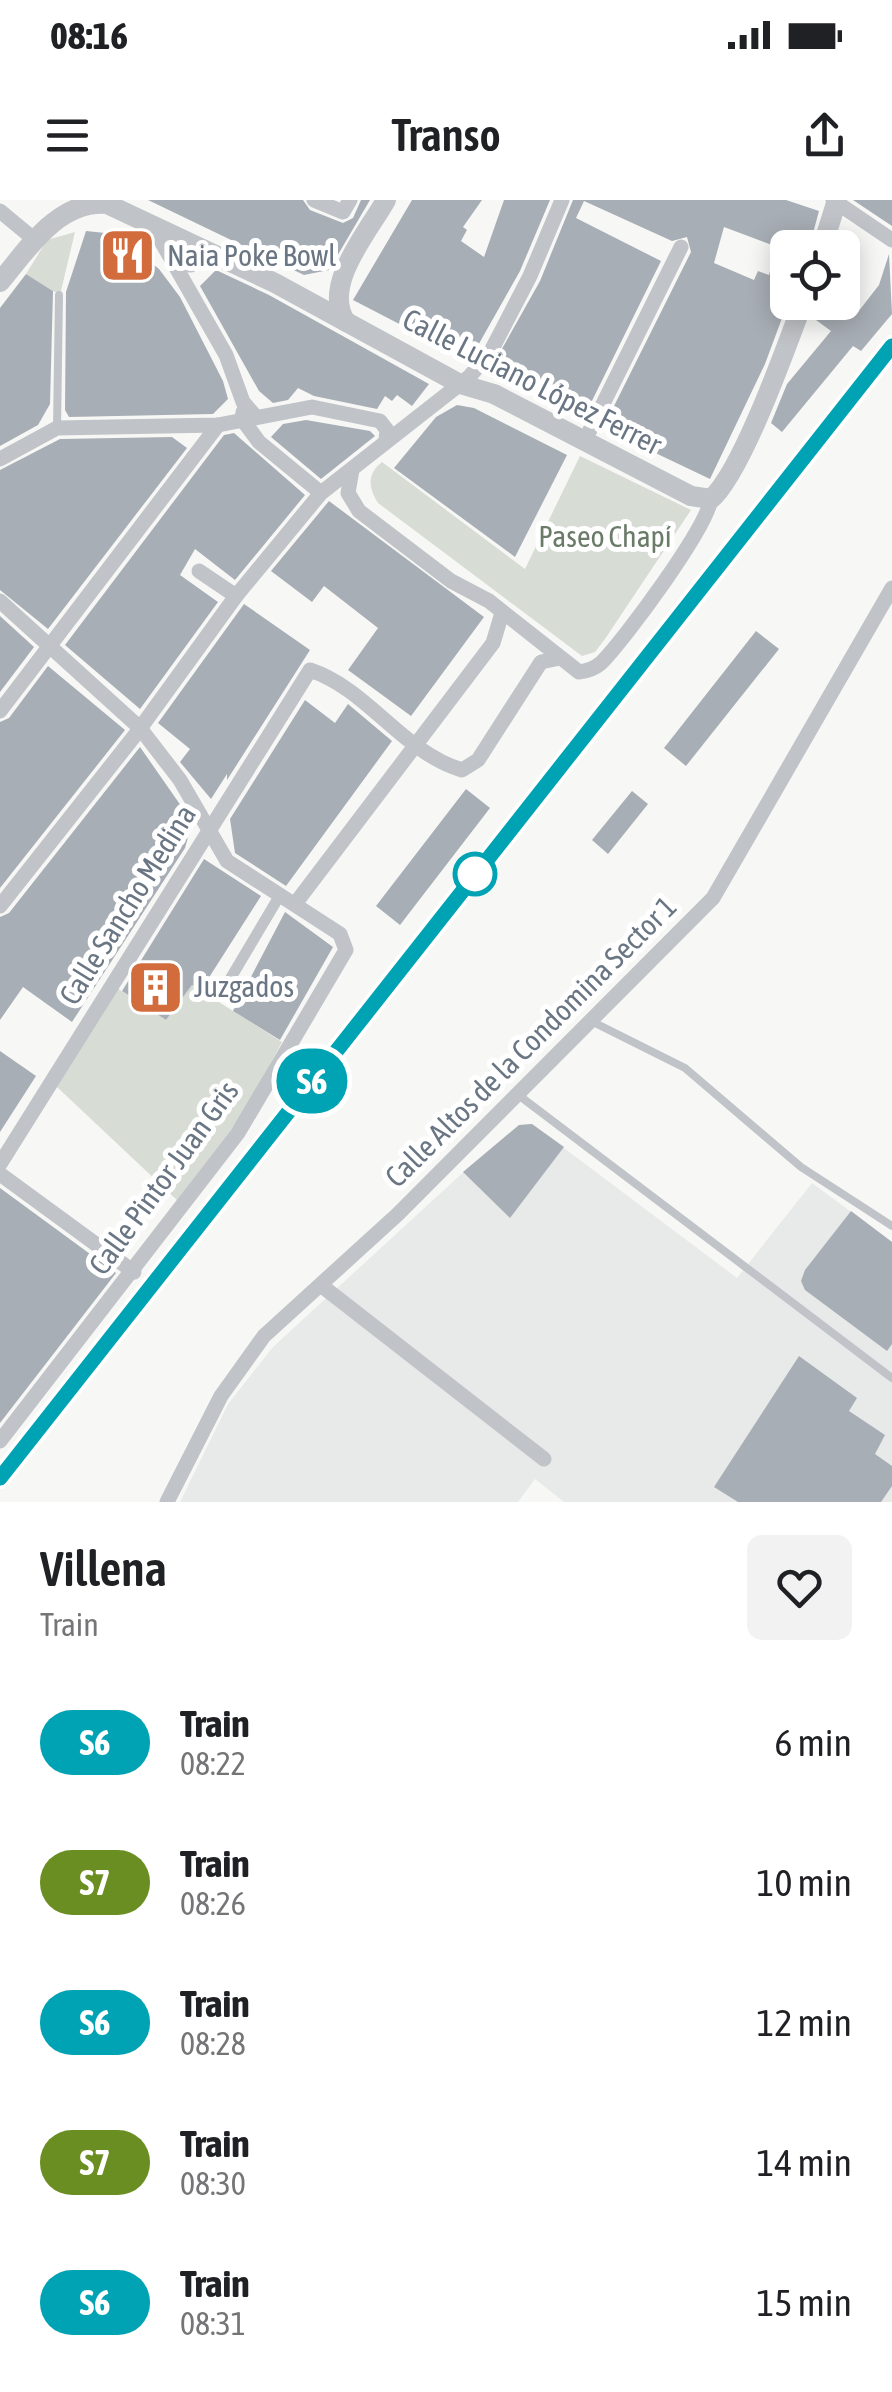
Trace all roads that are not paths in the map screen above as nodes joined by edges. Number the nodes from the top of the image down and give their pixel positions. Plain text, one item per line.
1 (314, 200) edge
2 (350, 200) edge
3 (386, 200) edge
4 (562, 200) edge
5 (97, 201) edge
6 (835, 201) edge
7 (0, 212) edge
8 (151, 224) junction
9 (827, 230) edge
10 (35, 240) junction
11 (892, 240) edge
12 (681, 248) dead end
13 (206, 250) junction
14 (177, 264) junction
15 (343, 275) junction
16 (0, 282) edge
17 (275, 283) junction
18 (59, 295) dead end
19 (337, 318) junction
20 (795, 320) edge
21 (447, 386) junction
22 (247, 413) junction
23 (218, 425) junction
24 (58, 428) junction
25 (386, 440) junction
26 (585, 440) junction
27 (0, 459) edge
28 (352, 470) junction
29 (321, 493) junction
30 (710, 498) junction
31 (198, 572) dead end
32 (892, 588) edge
33 (236, 596) junction
34 (0, 601) edge
35 (502, 613) junction
36 (51, 648) junction
37 (566, 663) junction
38 (0, 711) edge
39 (140, 728) junction
40 (414, 743) junction
41 (208, 828) junction
42 (280, 895) junction
43 (295, 904) junction
44 (0, 906) edge
45 (223, 991) dead end
46 (591, 1020) junction
47 (517, 1094) junction
48 (0, 1164) edge
49 (0, 1174) edge
50 (892, 1226) edge
51 (134, 1272) junction
52 (322, 1286) junction
53 (892, 1378) edge
54 (0, 1441) edge
55 (544, 1460) dead end
56 (167, 1502) edge

1 - 2 street
3 - 15 street
4 - 21 street
5 - 8 street, Calle Luciano López Ferrer
5 - 10 street
6 - 9 street
6 - 11 street
7 - 10 street
8 - 13 street, Calle Luciano López Ferrer
8 - 14 street
10 - 16 street
12 - 26 street
13 - 14 street
13 - 17 street, Calle Luciano López Ferrer
14 - 22 street
15 - 17 street
15 - 19 street
17 - 19 street, Calle Luciano López Ferrer
18 - 24 lane
19 - 21 street, Calle Luciano López Ferrer
20 - 30 street
21 - 25 street
21 - 26 street, Calle Luciano López Ferrer
22 - 23 street
22 - 25 street
22 - 29 street
23 - 24 street
23 - 36 street
24 - 27 street
25 - 28 street
26 - 30 street, Calle Luciano López Ferrer
28 - 29 street
28 - 35 street
29 - 33 street
30 - 37 street
31 - 33 street
32 - 46 street, Calle Altos de la Condomina Sector 1
33 - 39 street
34 - 36 street
35 - 37 street
35 - 40 street
36 - 38 street
36 - 39 street
37 - 40 street
39 - 41 street
39 - 44 street
40 - 41 street, Calle Sancho Medina
40 - 43 street
41 - 42 street
41 - 48 street, Calle Sancho Medina
42 - 43 street
42 - 45 street
43 - 51 street, Calle Pintor Juan Gris
46 - 47 street, Calle Altos de la Condomina Sector 1
46 - 50 lane
47 - 52 street, Calle Altos de la Condomina Sector 1
47 - 53 lane
49 - 51 street
51 - 54 street, Calle Pintor Juan Gris
52 - 55 street
52 - 56 street, Calle Altos de la Condomina Sector 1

